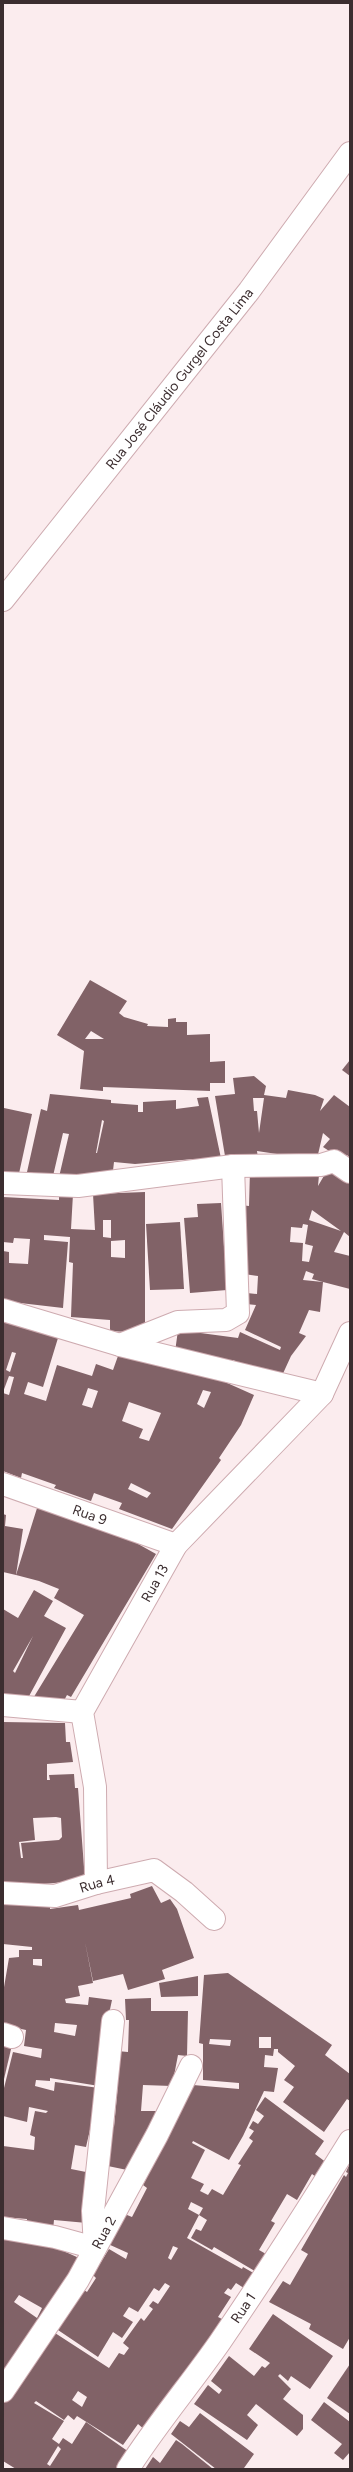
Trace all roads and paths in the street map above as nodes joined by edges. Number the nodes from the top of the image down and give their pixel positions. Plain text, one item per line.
1 (350, 153) edge
2 (3, 600) edge
3 (233, 1166) junction
4 (350, 1172) edge
5 (3, 1183) edge
6 (3, 1310) edge
7 (350, 1333) edge
8 (120, 1345) junction
9 (322, 1394) junction
10 (3, 1484) edge
11 (176, 1545) junction
12 (3, 1705) edge
13 (82, 1712) junction
14 (96, 1883) junction
15 (3, 1893) edge
16 (214, 1919) dead end
17 (113, 2021) dead end
18 (191, 2066) dead end
19 (350, 2141) edge
20 (96, 2175) junction
21 (128, 2188) junction
22 (3, 2228) edge
23 (95, 2248) junction
24 (3, 2391) edge
25 (128, 2469) edge

1 - 2 street, Rua José Cláudio Gurgel Costa Lima
3 - 4 street
3 - 5 street
3 - 8 street
6 - 8 street
7 - 9 street, Rua 13
8 - 9 street
9 - 11 street, Rua 13
10 - 11 street, Rua 9
11 - 13 street, Rua 13
12 - 13 street
13 - 14 street
14 - 15 street, Rua 4
14 - 16 street, Rua 4
17 - 20 street
18 - 21 street, Rua 2
19 - 25 street, Rua 1
20 - 21 street
20 - 23 street
21 - 23 street, Rua 2
22 - 23 street
23 - 24 street, Rua 2

